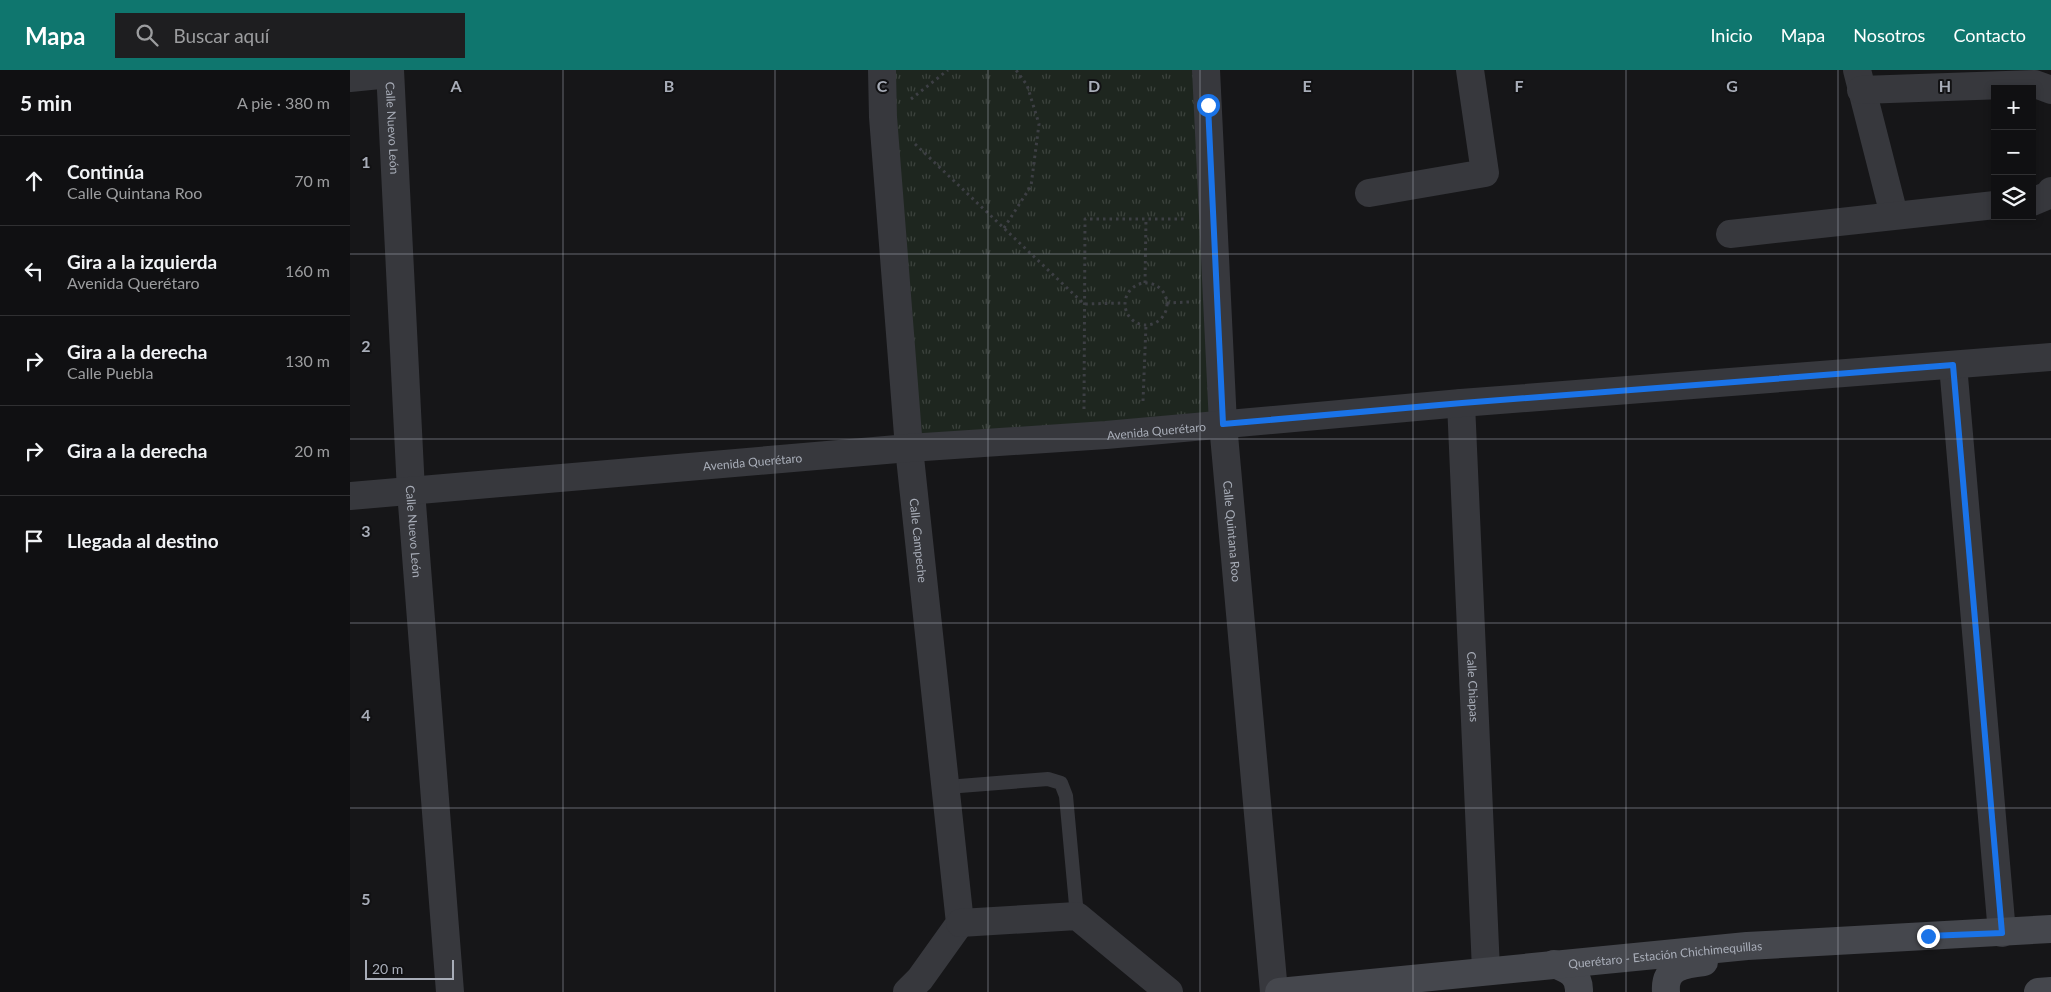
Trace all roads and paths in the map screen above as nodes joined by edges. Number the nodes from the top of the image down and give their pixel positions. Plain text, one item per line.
1 (882, 70) edge
2 (948, 70) edge
3 (1016, 70) edge
4 (1206, 70) edge
5 (1470, 70) edge
6 (390, 72) edge
7 (350, 78) edge
8 (1859, 80) edge
9 (2051, 90) edge
10 (910, 100) dead end
11 (908, 137) dead end
12 (2051, 191) edge
13 (1368, 193) dead end
14 (2036, 200) edge
15 (1991, 206) edge
16 (1894, 215) junction
17 (1146, 219) junction
18 (1192, 219) dead end
19 (1004, 228) junction
20 (1730, 234) dead end
21 (1146, 283) junction
22 (1124, 303) junction
23 (1084, 304) junction
24 (1146, 324) junction
25 (2051, 357) edge
26 (1953, 365) junction
27 (1143, 400) dead end
28 (1462, 403) junction
29 (1084, 414) dead end
30 (1223, 424) junction
31 (909, 448) junction
32 (411, 491) junction
33 (350, 496) edge
34 (947, 787) junction
35 (1077, 916) junction
36 (960, 923) junction
37 (2051, 929) edge
38 (2002, 933) junction
39 (1747, 946) junction
40 (1554, 964) junction
41 (1486, 970) junction
42 (2051, 991) edge
43 (450, 992) edge
44 (907, 992) edge
45 (1169, 992) edge
46 (1274, 992) edge
47 (1279, 992) edge
48 (1579, 992) edge
49 (1666, 992) edge
50 (2038, 992) edge

1 - 31 street, Calle Campeche
2 - 10 path
3 - 19 path
4 - 30 street, Calle Quintana Roo
5 - 13 street
6 - 7 street
6 - 32 street, Calle Nuevo León
8 - 9 street
8 - 16 street
11 - 19 path
12 - 14 street
15 - 16 street
16 - 20 street
17 - 18 path
17 - 21 path
17 - 23 path
19 - 23 path
21 - 22 path
21 - 24 path
22 - 23 path
22 - 24 path
23 - 29 path
24 - 27 path
25 - 26 street, Avenida Querétaro
26 - 28 street, Avenida Querétaro
26 - 38 street
28 - 30 street, Avenida Querétaro
28 - 41 street, Calle Chiapas
30 - 31 street, Avenida Querétaro
30 - 46 street, Calle Quintana Roo
31 - 32 street, Avenida Querétaro
31 - 34 street, Calle Campeche
32 - 33 street, Avenida Querétaro
32 - 43 street, Calle Nuevo León
34 - 35 lane
34 - 36 street, Calle Campeche
35 - 36 street
35 - 45 street
36 - 44 street
37 - 38 main road, Querétaro - Estación Chichimequillas
38 - 39 main road, Querétaro - Estación Chichimequillas
39 - 40 main road, Querétaro - Estación Chichimequillas
39 - 49 main road
40 - 41 main road, Querétaro - Estación Chichimequillas
40 - 48 main road
41 - 47 main road, Querétaro - Estación Chichimequillas
42 - 50 main road

